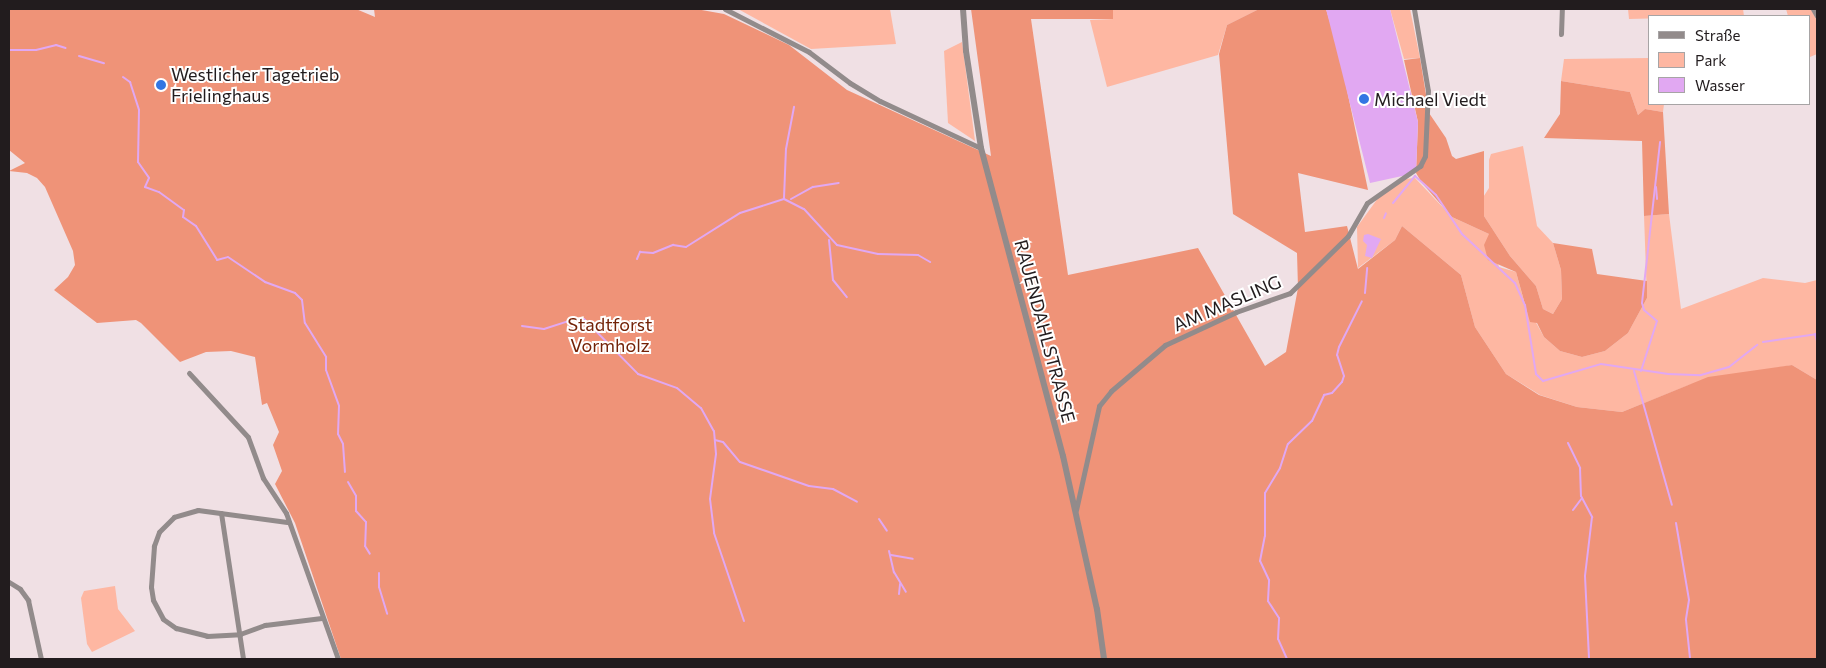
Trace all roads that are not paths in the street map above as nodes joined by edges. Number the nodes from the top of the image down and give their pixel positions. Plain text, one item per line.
1 (726, 9) edge
2 (963, 9) edge
3 (1414, 9) edge
4 (1562, 9) edge
5 (1813, 9) edge
6 (1817, 16) edge
7 (1561, 34) dead end
8 (981, 148) junction
9 (189, 373) dead end
10 (221, 513) junction
11 (1075, 515) junction
12 (287, 522) junction
13 (9, 582) edge
14 (322, 618) junction
15 (240, 634) junction
16 (41, 659) edge
17 (243, 659) edge
18 (338, 659) edge
19 (1104, 659) edge

1 - 8 street
2 - 8 street, RAUENDAHLSTRASSE
3 - 11 street, AM MASLING
4 - 7 street
5 - 6 street
8 - 11 street, RAUENDAHLSTRASSE
9 - 12 street
10 - 12 street
10 - 15 street
10 - 15 street
11 - 19 street, RAUENDAHLSTRASSE
12 - 14 street
13 - 16 street
14 - 15 street
14 - 18 street
15 - 17 street

